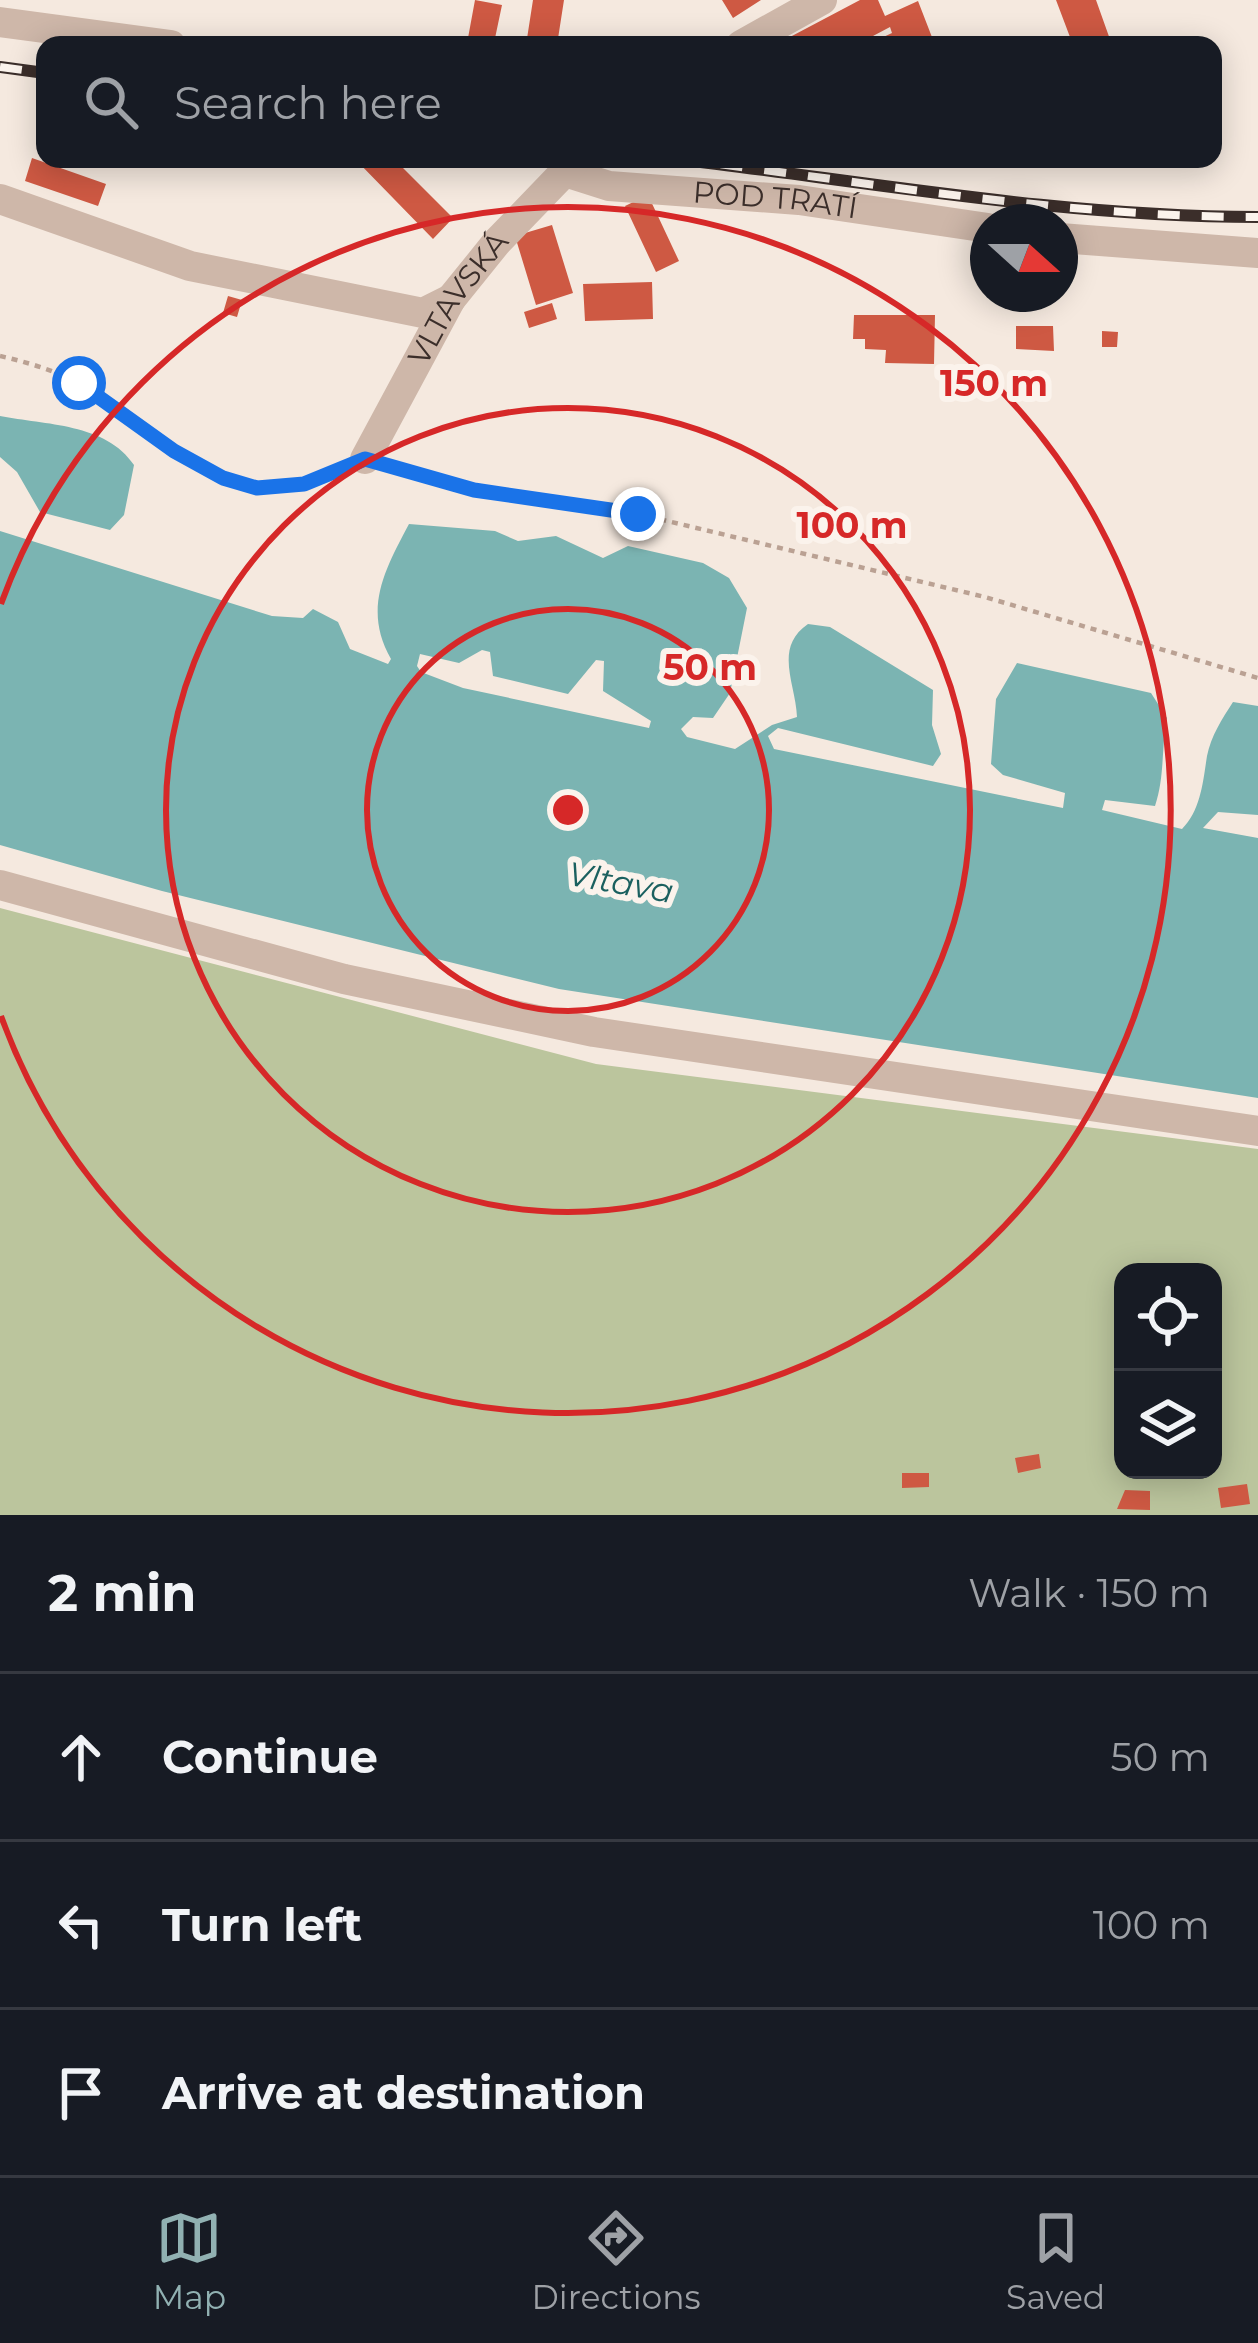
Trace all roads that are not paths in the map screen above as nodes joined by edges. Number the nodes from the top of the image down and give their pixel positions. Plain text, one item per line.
1 (822, 0) edge
2 (0, 22) edge
3 (104, 36) edge
4 (756, 36) edge
5 (568, 168) edge
6 (576, 168) edge
7 (0, 200) edge
8 (970, 225) edge
9 (1078, 239) edge
10 (1258, 253) edge
11 (451, 299) junction
12 (365, 459) road end
13 (0, 885) edge
14 (1258, 1131) edge

1 - 4 street
2 - 3 street
5 - 11 street, VLTAVSKÁ
6 - 8 street, POD TRATÍ
7 - 11 street
9 - 10 street
11 - 12 street, VLTAVSKÁ
13 - 14 street

